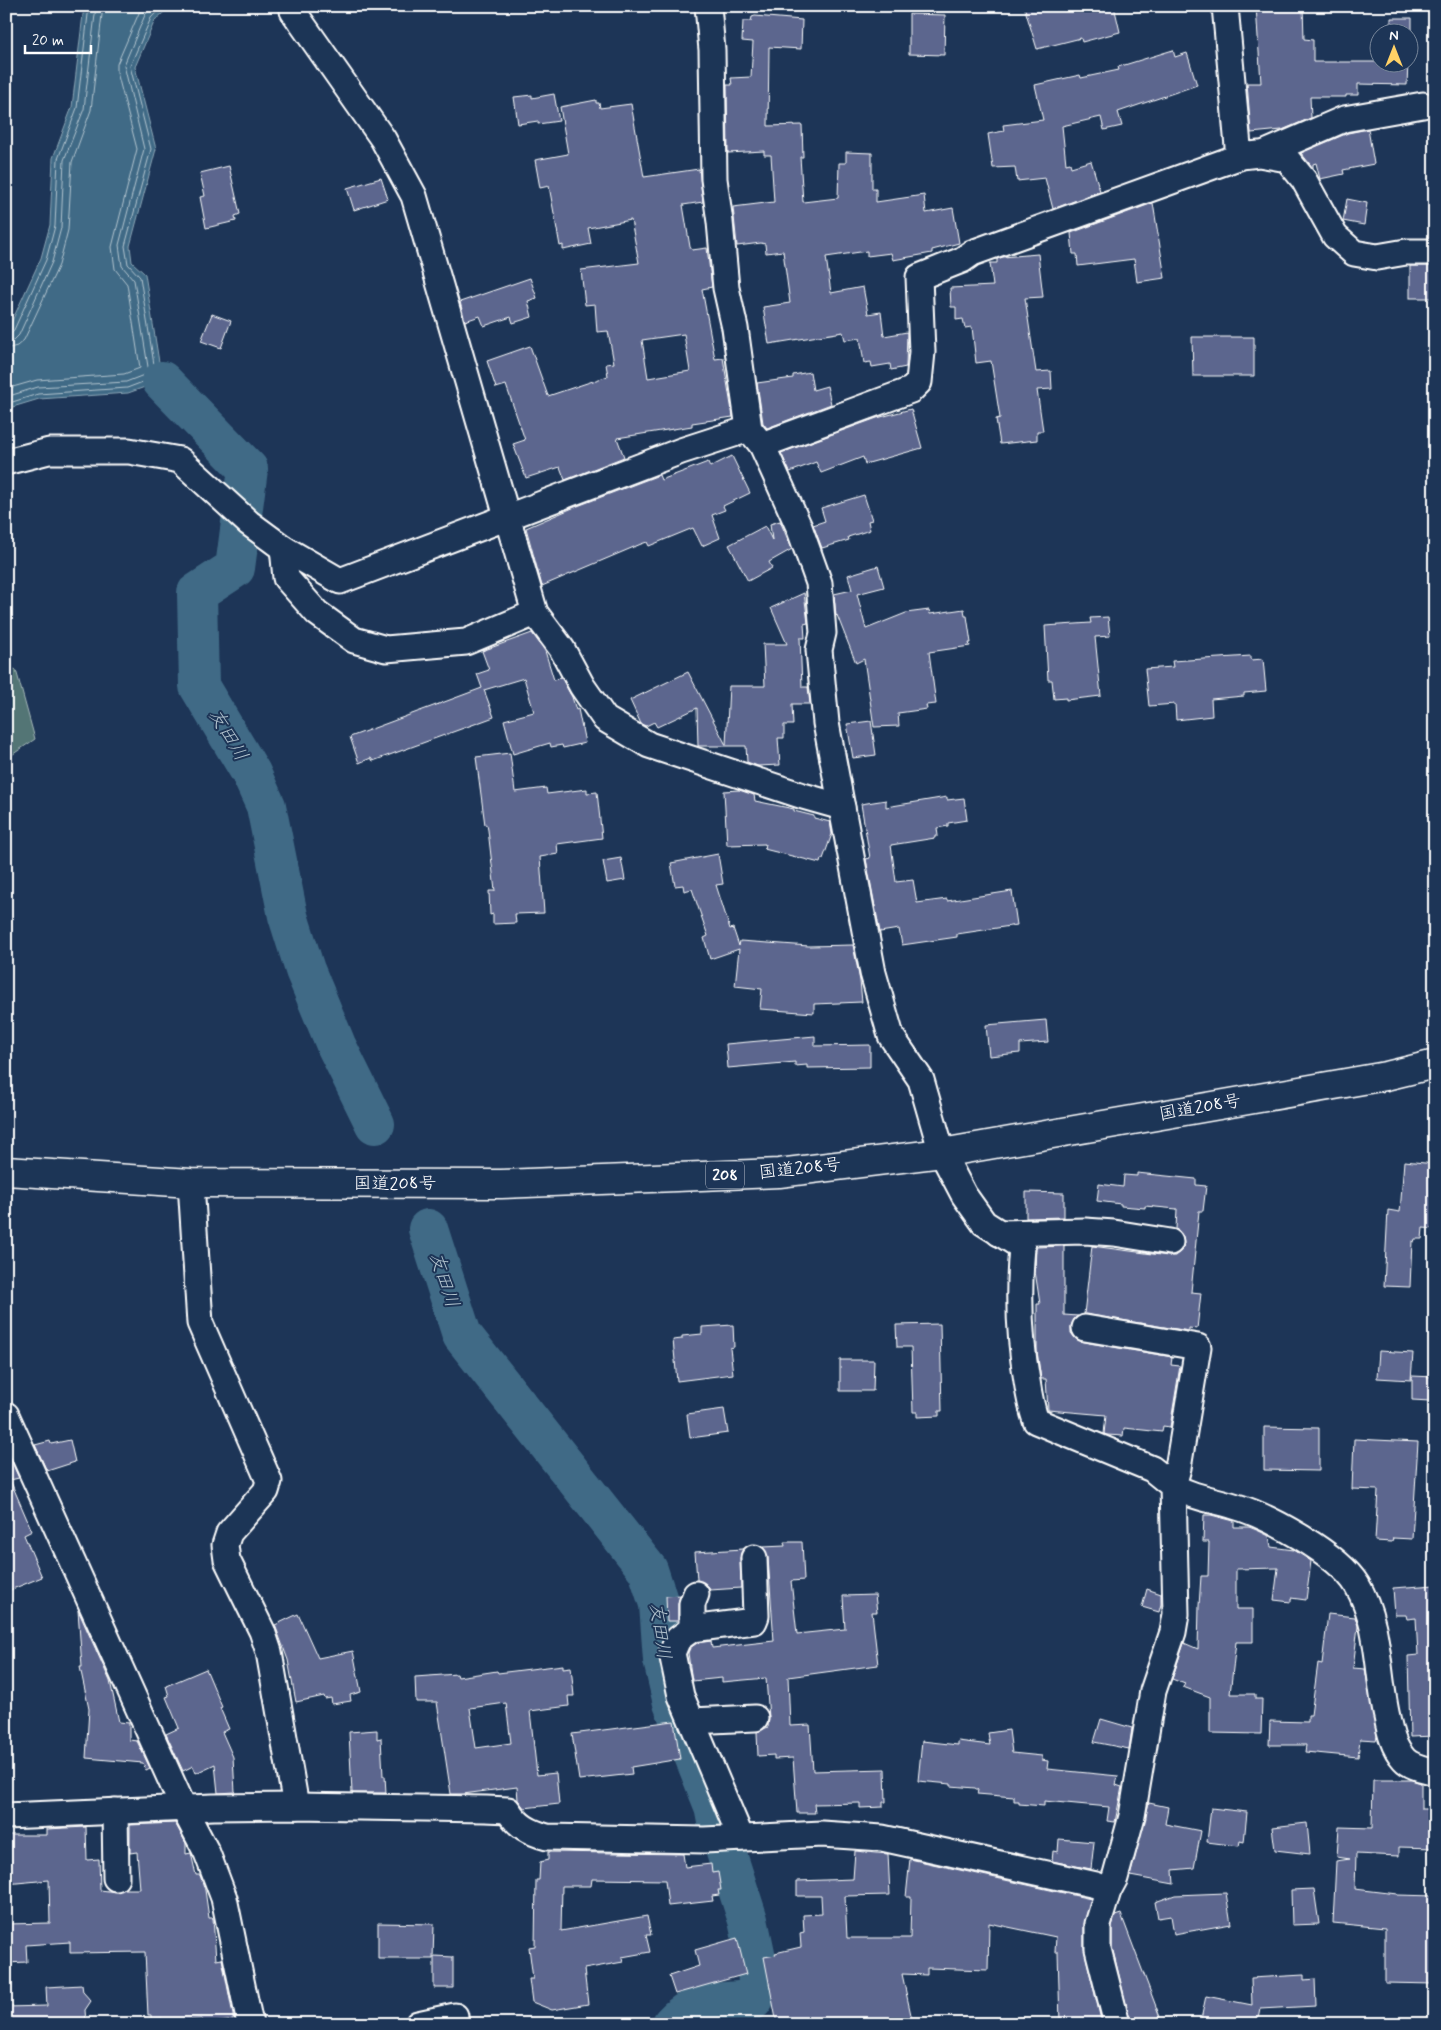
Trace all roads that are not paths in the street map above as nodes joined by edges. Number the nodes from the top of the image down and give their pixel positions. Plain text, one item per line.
1 (294, 6) edge
2 (708, 6) edge
3 (1225, 6) edge
4 (1424, 105) dead end
5 (1251, 155) junction
6 (1435, 252) edge
7 (755, 437) junction
8 (6, 462) edge
9 (508, 518) junction
10 (283, 548) junction
11 (535, 613) junction
12 (842, 807) junction
13 (1435, 1064) edge
14 (942, 1153) junction
15 (6, 1171) edge
16 (191, 1183) junction
17 (999, 1233) junction
18 (1170, 1242) dead end
19 (1085, 1328) dead end
20 (6, 1415) edge
21 (1173, 1486) junction
22 (754, 1558) dead end
23 (696, 1594) dead end
24 (692, 1629) junction
25 (755, 1718) dead end
26 (692, 1721) junction
27 (1435, 1772) edge
28 (296, 1806) junction
29 (184, 1809) junction
30 (114, 1811) junction
31 (6, 1816) edge
32 (737, 1838) junction
33 (117, 1880) dead end
34 (1108, 1891) junction
35 (455, 2016) dead end
36 (250, 2024) edge
37 (418, 2024) edge
38 (1117, 2024) edge

1 - 9 street
2 - 7 street
3 - 5 street
4 - 5 street
5 - 6 street
5 - 7 street
7 - 9 street
7 - 12 street
8 - 10 street
9 - 10 street
9 - 11 street
10 - 11 street
11 - 12 street
12 - 14 street
13 - 14 highway, 国道208号 / 208
14 - 16 highway, 国道208号 / 208
14 - 17 street
15 - 16 highway, 国道208号 / 208
16 - 28 street
17 - 18 street
17 - 21 street
19 - 21 street
20 - 29 street
21 - 27 street
21 - 34 street
22 - 24 street
23 - 24 street
24 - 26 street
25 - 26 street
26 - 32 street
28 - 29 street
28 - 32 street
29 - 30 street
29 - 36 street
30 - 31 street
30 - 33 street
32 - 34 street
34 - 38 street
35 - 37 street

